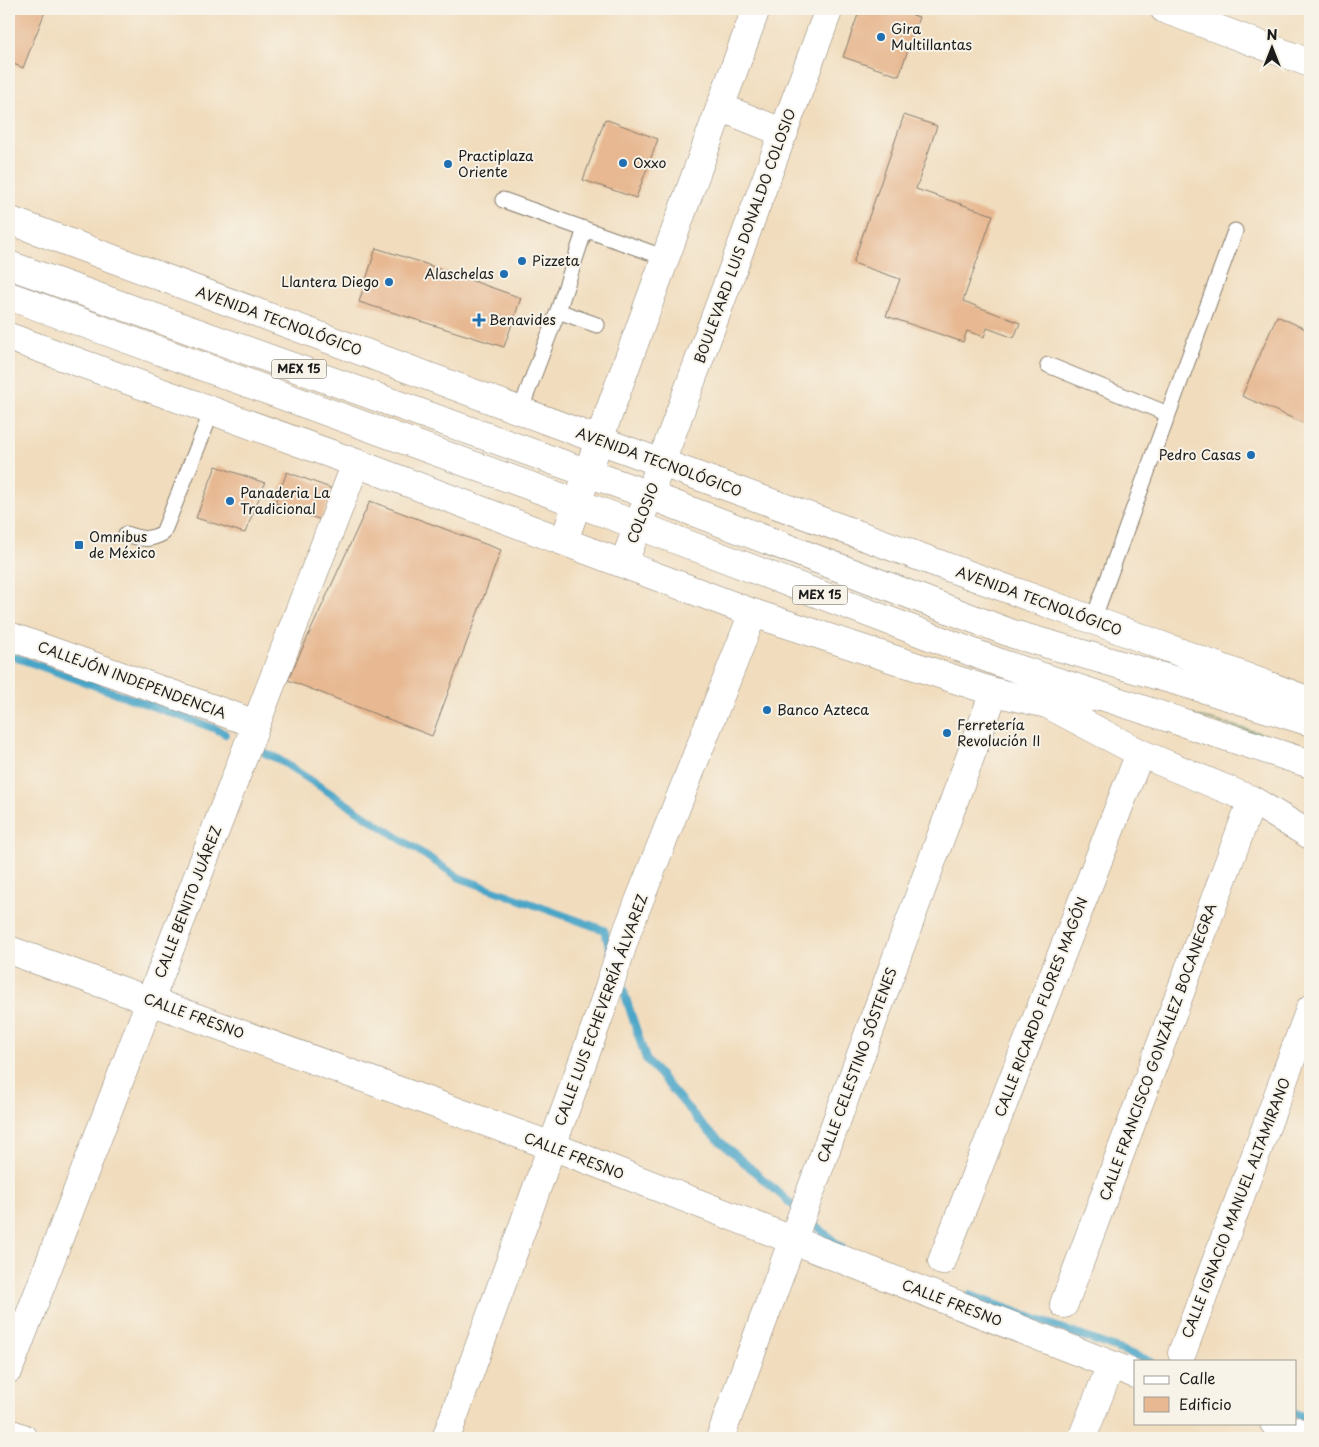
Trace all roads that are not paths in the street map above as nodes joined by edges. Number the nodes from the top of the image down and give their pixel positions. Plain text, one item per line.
1 (756, 9) edge
2 (828, 9) edge
3 (1164, 9) edge
4 (1310, 63) edge
5 (720, 107) junction
6 (784, 132) junction
7 (503, 200) dead end
8 (9, 220) edge
9 (585, 229) junction
10 (1235, 231) dead end
11 (666, 258) junction
12 (9, 265) edge
13 (9, 296) edge
14 (558, 311) junction
15 (597, 325) dead end
16 (9, 337) edge
17 (1048, 365) dead end
18 (212, 411) junction
19 (520, 411) junction
20 (1168, 414) junction
21 (599, 440) junction
22 (356, 463) junction
23 (662, 463) junction
24 (588, 473) junction
25 (649, 496) junction
26 (577, 504) junction
27 (637, 525) junction
28 (126, 534) dead end
29 (564, 541) junction
30 (624, 563) junction
31 (753, 613) junction
32 (1093, 620) junction
33 (9, 636) edge
34 (994, 692) junction
35 (1100, 696) junction
36 (1310, 702) edge
37 (1047, 704) junction
38 (1310, 722) edge
39 (256, 724) junction
40 (1140, 753) junction
41 (1310, 764) edge
42 (1252, 800) junction
43 (1310, 835) edge
44 (9, 950) edge
45 (150, 1000) junction
46 (1310, 1009) edge
47 (1306, 1039) edge
48 (552, 1146) junction
49 (795, 1235) junction
50 (942, 1261) dead end
51 (1064, 1304) dead end
52 (1182, 1353) dead end
53 (9, 1369) edge
54 (1123, 1369) edge
55 (1277, 1424) edge
56 (9, 1433) edge
57 (1310, 1436) edge
58 (23, 1438) edge
59 (446, 1438) edge
60 (720, 1438) edge
61 (1082, 1438) edge

1 - 5 main road
2 - 6 main road, BOULEVARD LUIS DONALDO COLOSIO
3 - 4 main road
5 - 6 main road
5 - 11 main road
6 - 23 main road, BOULEVARD LUIS DONALDO COLOSIO
7 - 9 lane
8 - 19 main road, AVENIDA TECNOLÓGICO
9 - 11 lane
9 - 14 lane
10 - 20 lane
11 - 21 main road
12 - 24 main road, MEX 15
13 - 26 main road, MEX 15
14 - 15 lane
14 - 19 lane
16 - 18 main road
17 - 20 lane
18 - 22 main road
18 - 28 lane
19 - 21 main road, AVENIDA TECNOLÓGICO
20 - 32 lane
21 - 23 main road, AVENIDA TECNOLÓGICO
21 - 24 main road
22 - 29 main road
22 - 39 main road, CALLE BENITO JUÁREZ
23 - 25 main road, COLOSIO
23 - 32 main road, AVENIDA TECNOLÓGICO
24 - 25 main road, MEX 15
24 - 26 main road
25 - 27 main road, COLOSIO
25 - 38 main road, MEX 15
26 - 27 main road, MEX 15
26 - 29 main road
27 - 30 main road, COLOSIO
27 - 35 main road, MEX 15
29 - 30 main road
30 - 31 main road
31 - 34 main road
31 - 48 main road, CALLE LUIS ECHEVERRÍA ÁLVAREZ
32 - 36 main road, AVENIDA TECNOLÓGICO
33 - 39 main road, CALLEJÓN INDEPENDENCIA
34 - 37 main road
34 - 49 main road, CALLE CELESTINO SÓSTENES
35 - 37 main road
35 - 41 main road, MEX 15
37 - 40 main road
39 - 45 main road, CALLE BENITO JUÁREZ
40 - 42 main road
40 - 50 main road, CALLE RICARDO FLORES MAGÓN
42 - 43 main road
42 - 51 main road, CALLE FRANCISCO GONZÁLEZ BOCANEGRA
44 - 45 main road, CALLE FRESNO
45 - 48 main road, CALLE FRESNO
45 - 53 main road, CALLE BENITO JUÁREZ
46 - 47 main road, CALLE IGNACIO MANUEL ALTAMIRANO
47 - 52 main road, CALLE IGNACIO MANUEL ALTAMIRANO
48 - 49 main road, CALLE FRESNO
48 - 59 main road, CALLE LUIS ECHEVERRÍA ÁLVAREZ
49 - 54 main road, CALLE FRESNO
49 - 60 main road, CALLE CELESTINO SÓSTENES
54 - 61 main road
55 - 57 main road
56 - 58 main road

